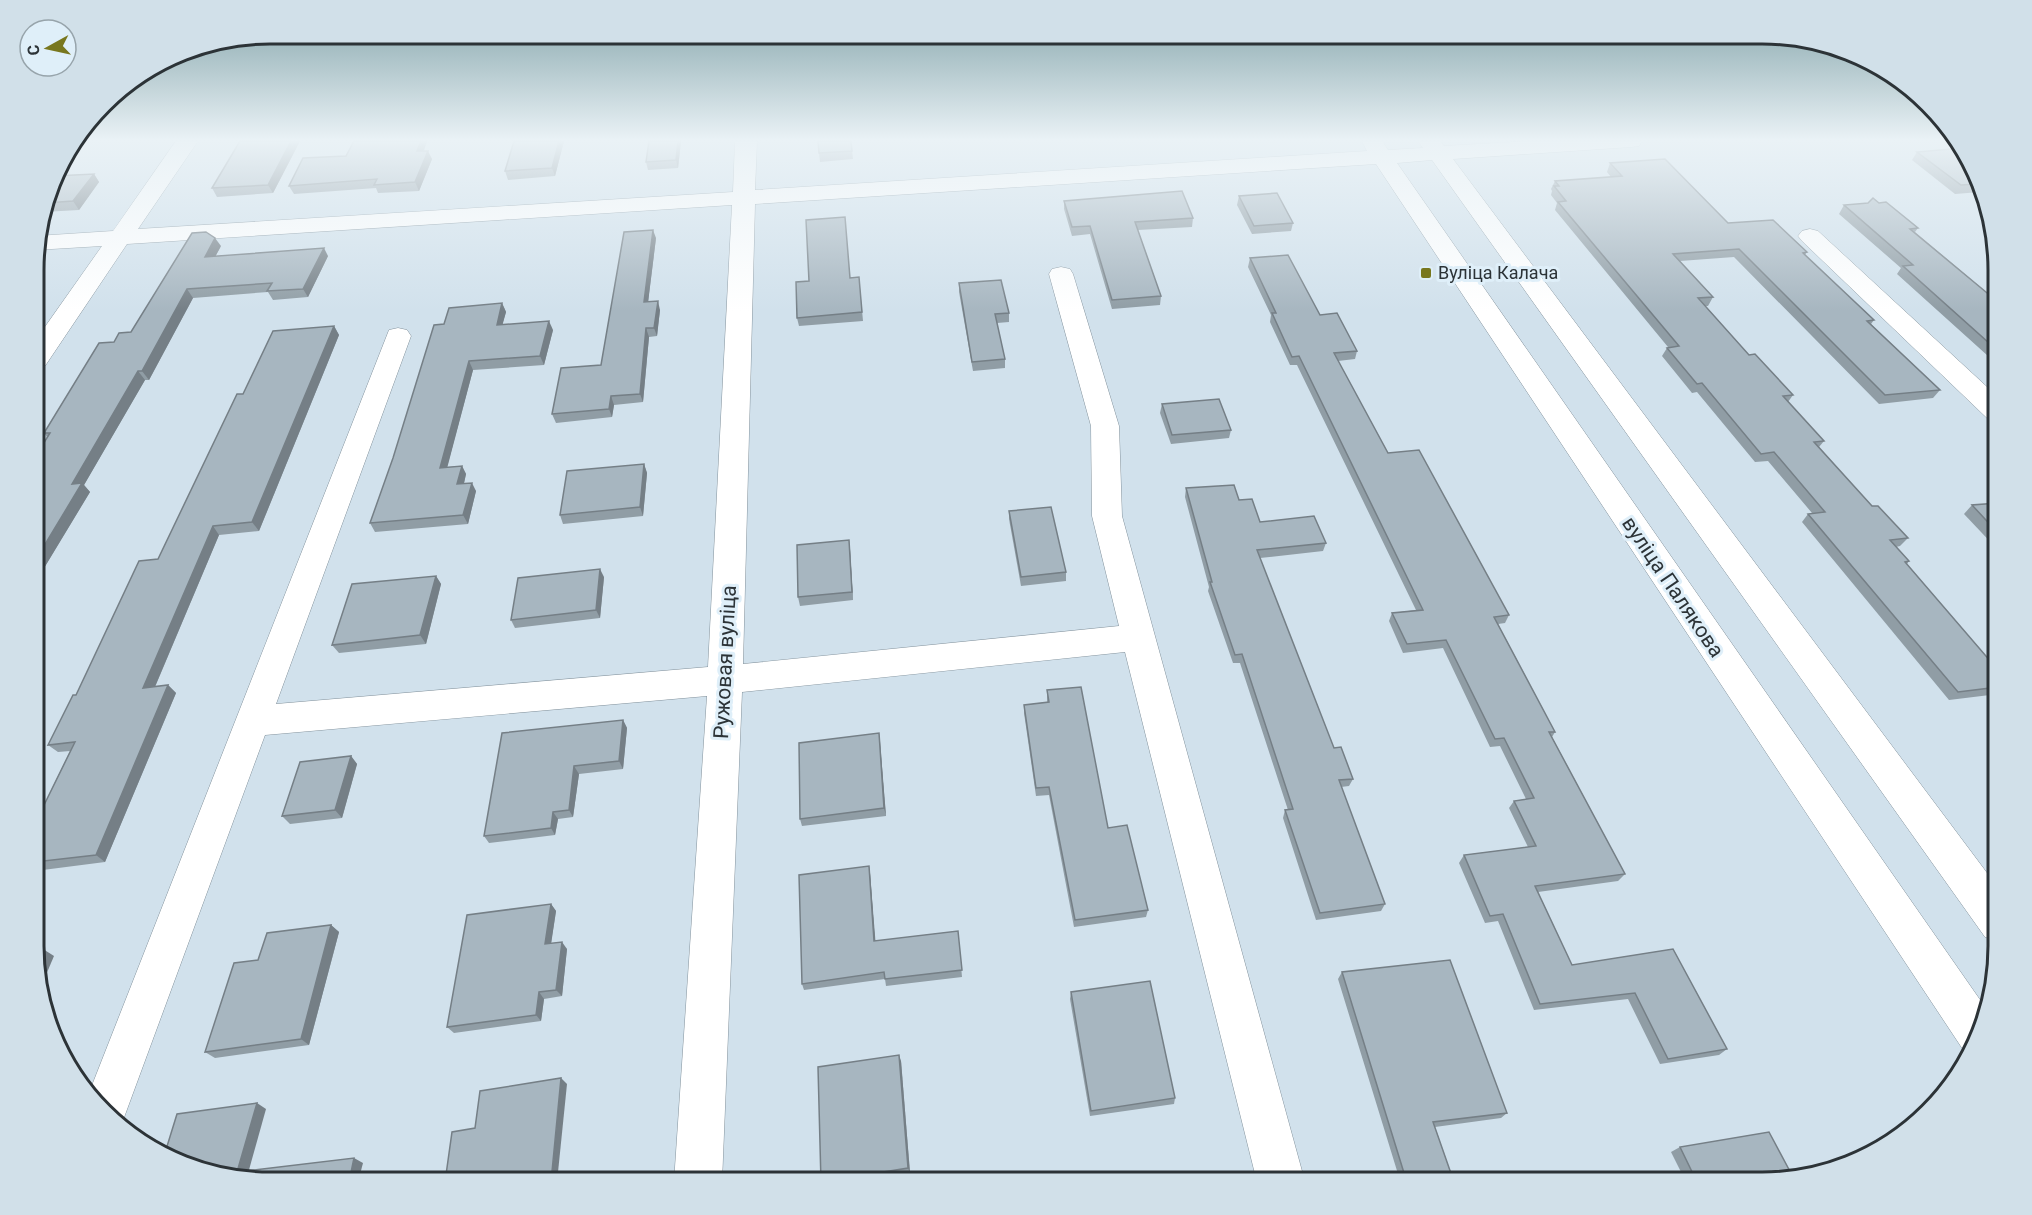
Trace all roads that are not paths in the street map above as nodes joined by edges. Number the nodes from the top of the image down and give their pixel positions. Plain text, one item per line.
1 (147, 198) edge
2 (743, 198) junction
3 (747, 198) edge
4 (1409, 198) edge
5 (1471, 198) edge
6 (1810, 236) dead end
7 (120, 237) junction
8 (45, 242) edge
9 (1061, 274) dead end
10 (398, 336) dead end
11 (44, 347) edge
12 (1988, 403) edge
13 (1139, 637) junction
14 (725, 680) junction
15 (252, 721) junction
16 (1988, 909) edge
17 (1973, 1027) edge
18 (108, 1103) edge
19 (699, 1172) edge
20 (1278, 1172) edge

1 - 7 street
2 - 3 street
2 - 7 street
2 - 14 street, Ружовая вуліца
4 - 17 street, вуліца Палякова
5 - 16 street
6 - 12 street
7 - 8 street
7 - 11 street
9 - 13 street
10 - 15 street
13 - 14 street
13 - 20 street
14 - 15 street
14 - 19 street, Ружовая вуліца
15 - 18 street

